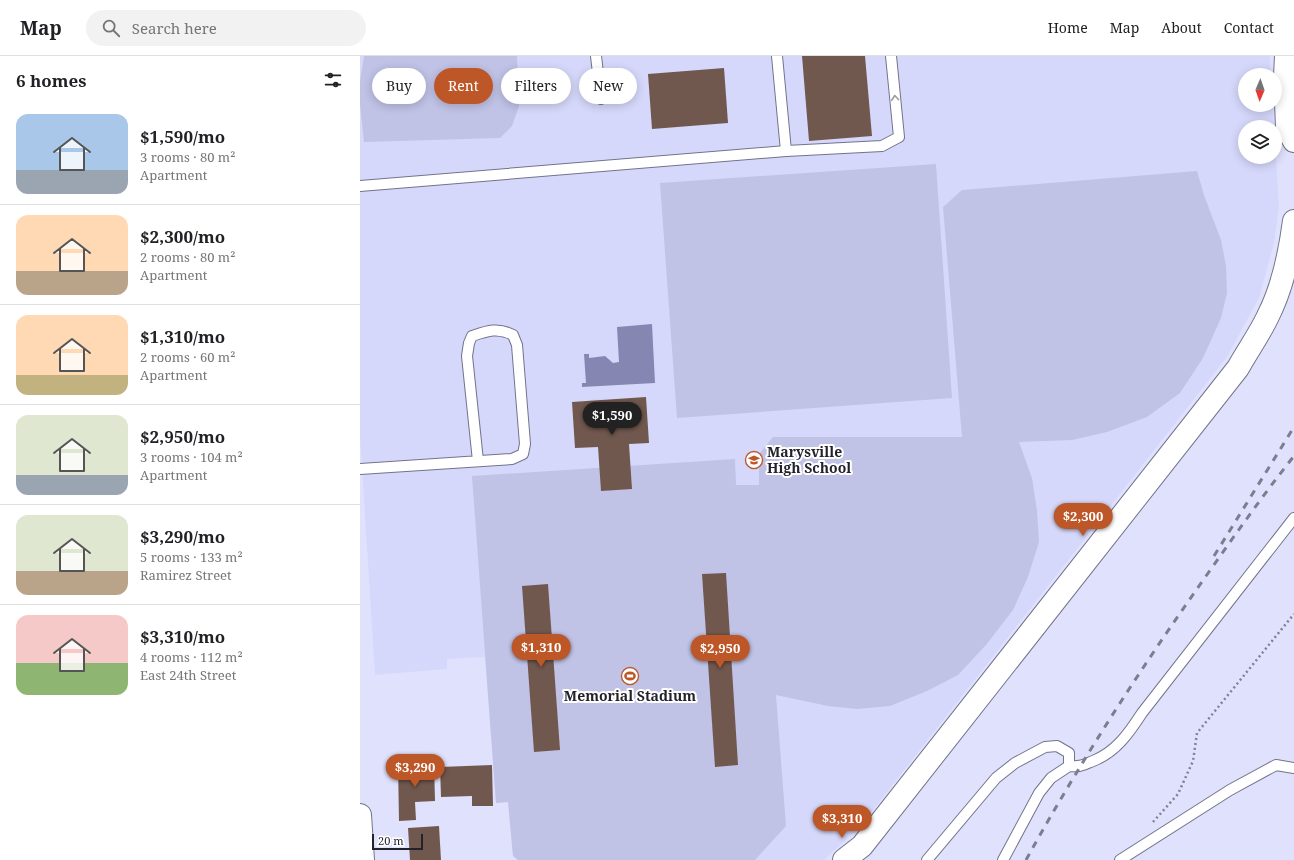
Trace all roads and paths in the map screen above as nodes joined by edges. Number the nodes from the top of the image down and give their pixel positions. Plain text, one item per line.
1 (596, 56) edge
2 (777, 56) edge
3 (891, 56) edge
4 (1286, 56) edge
5 (597, 68) edge
6 (1294, 141) edge
7 (786, 151) junction
8 (360, 186) edge
9 (1294, 221) edge
10 (478, 461) junction
11 (360, 469) edge
12 (1294, 518) edge
13 (1294, 614) edge
14 (1069, 766) junction
15 (1294, 768) edge
16 (360, 815) edge
17 (1151, 824) dead end
18 (363, 860) edge
19 (844, 860) edge
20 (926, 860) edge
21 (1003, 860) edge
22 (1120, 860) edge

1 - 5 lane
2 - 7 lane
7 -> 3 lane
4 - 6 street
7 - 8 lane
9 - 19 street
10 - 10 lane
10 - 11 lane
12 - 14 lane
13 - 17 path
14 - 20 lane
14 - 21 lane
15 - 22 lane
16 - 18 street

